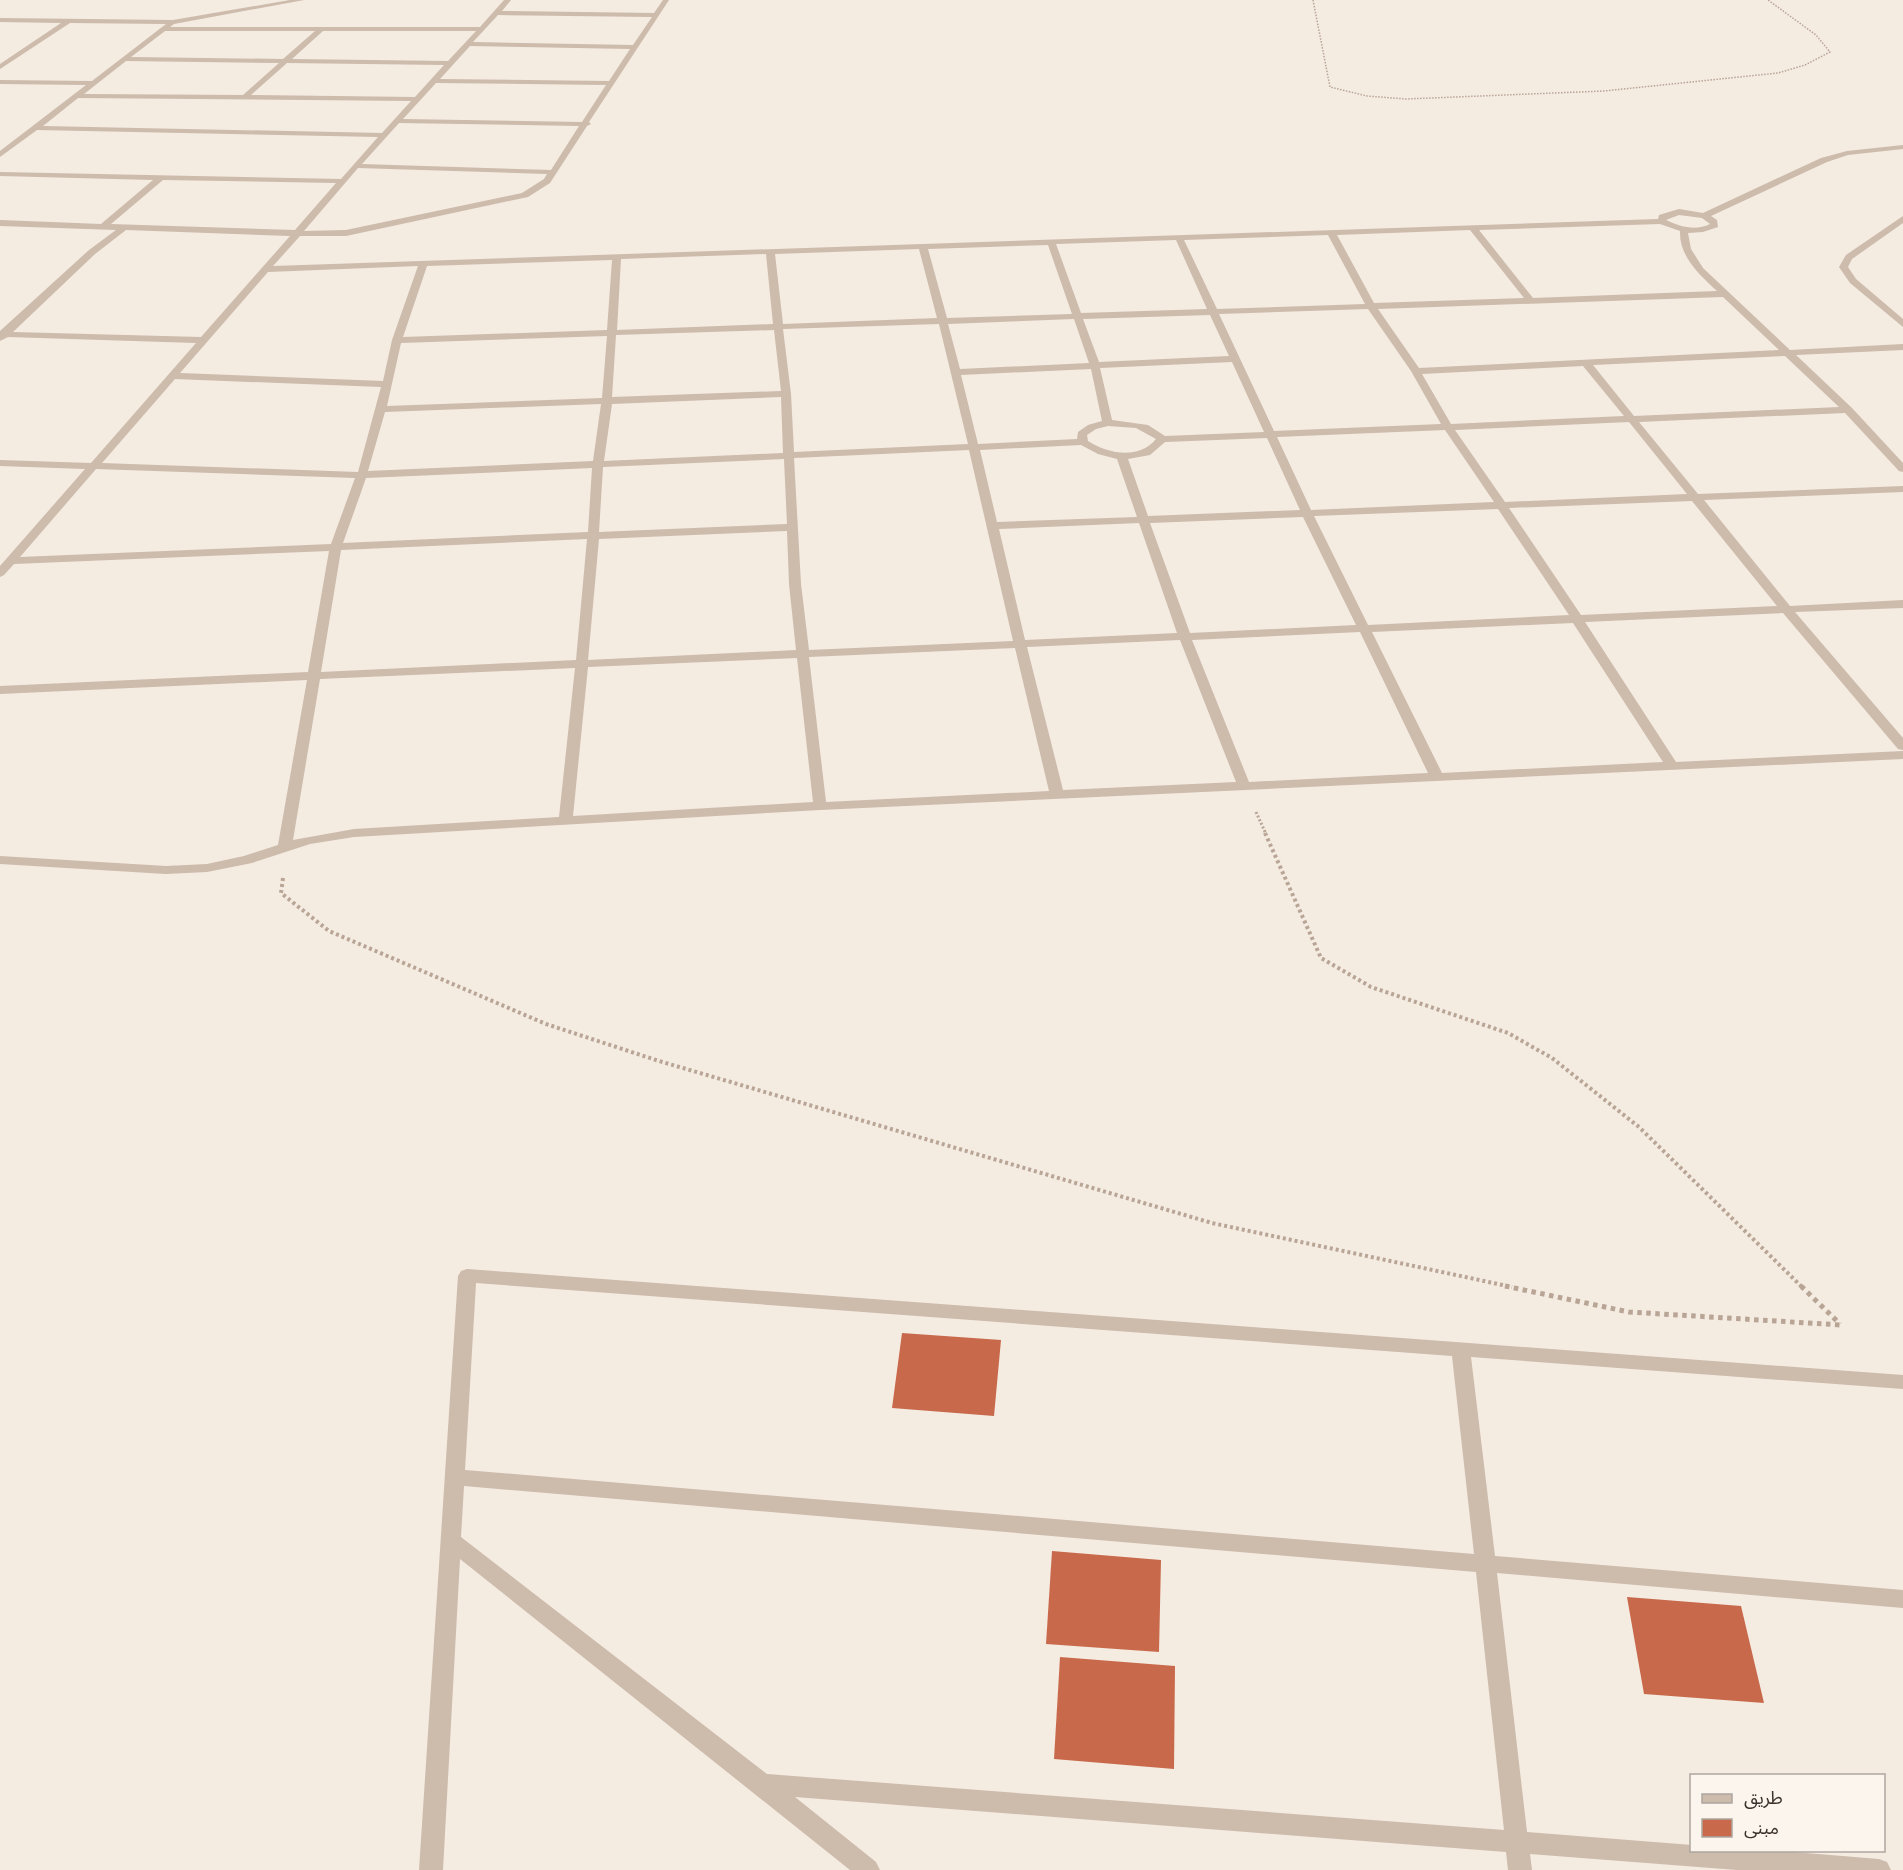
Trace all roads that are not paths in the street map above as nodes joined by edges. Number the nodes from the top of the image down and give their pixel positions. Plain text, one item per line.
1 (301, 0) edge
2 (508, 0) edge
3 (666, 0) edge
4 (496, 13) junction
5 (657, 15) junction
6 (0, 21) edge
7 (68, 21) junction
8 (173, 22) junction
9 (165, 28) junction
10 (321, 29) junction
11 (482, 29) junction
12 (467, 44) junction
13 (636, 47) junction
14 (125, 59) junction
15 (284, 61) junction
16 (450, 63) junction
17 (0, 67) edge
18 (435, 81) junction
19 (0, 82) edge
20 (93, 83) junction
21 (613, 83) junction
22 (78, 96) junction
23 (245, 98) junction
24 (417, 99) junction
25 (397, 121) junction
26 (587, 124) junction
27 (35, 128) junction
28 (385, 135) junction
29 (0, 142) edge
30 (17, 142) junction
31 (1903, 147) edge
32 (0, 155) edge
33 (356, 166) junction
34 (552, 172) junction
35 (0, 174) edge
36 (161, 177) junction
37 (342, 181) junction
38 (1704, 216) junction
39 (1903, 219) edge
40 (1662, 221) junction
41 (0, 223) edge
42 (105, 225) junction
43 (126, 226) junction
44 (1472, 228) junction
45 (1684, 230) junction
46 (1331, 232) junction
47 (297, 233) junction
48 (1179, 238) junction
49 (1051, 242) junction
50 (923, 247) junction
51 (770, 252) junction
52 (617, 257) junction
53 (423, 264) junction
54 (267, 269) junction
55 (1723, 294) junction
56 (1530, 300) junction
57 (1371, 306) junction
58 (1212, 311) junction
59 (1078, 316) junction
60 (944, 321) junction
61 (1903, 324) edge
62 (779, 326) junction
63 (612, 332) junction
64 (2, 336) edge
65 (206, 340) junction
66 (397, 340) junction
67 (1903, 347) edge
68 (1787, 353) junction
69 (1234, 359) junction
70 (1586, 363) junction
71 (1095, 366) junction
72 (1416, 371) junction
73 (956, 372) junction
74 (174, 376) junction
75 (386, 384) junction
76 (786, 394) junction
77 (607, 400) junction
78 (381, 408) junction
79 (1848, 410) junction
80 (1630, 419) junction
81 (1108, 423) junction
82 (1448, 427) junction
83 (1271, 435) junction
84 (1161, 439) junction
85 (1083, 442) junction
86 (975, 447) junction
87 (789, 455) junction
88 (1121, 456) junction
89 (0, 463) edge
90 (598, 464) junction
91 (93, 466) junction
92 (1903, 469) edge
93 (362, 475) junction
94 (1903, 489) edge
95 (1694, 498) junction
96 (1502, 505) junction
97 (1307, 513) junction
98 (1144, 519) junction
99 (993, 526) junction
100 (791, 527) junction
101 (594, 535) junction
102 (336, 546) junction
103 (12, 561) junction
104 (0, 573) edge
105 (1903, 604) edge
106 (1786, 609) junction
107 (1577, 619) junction
108 (1364, 629) junction
109 (1185, 637) junction
110 (1018, 645) junction
111 (803, 655) junction
112 (582, 665) junction
113 (315, 677) junction
114 (0, 690) edge
115 (1903, 746) edge
116 (1903, 755) edge
117 (1672, 766) junction
118 (1437, 777) junction
119 (1244, 786) junction
120 (1057, 795) junction
121 (820, 806) junction
122 (565, 822) junction
123 (285, 847) junction
124 (0, 860) edge
125 (1461, 1350) junction
126 (1903, 1382) edge
127 (456, 1477) junction
128 (452, 1540) junction
129 (1484, 1564) junction
130 (1903, 1599) edge
131 (762, 1784) junction
132 (1517, 1842) junction
133 (431, 1870) edge
134 (867, 1870) edge
135 (1520, 1870) edge
136 (1879, 1870) edge

1 - 8 street
2 - 4 street
3 - 5 street
4 - 5 street
4 - 11 street
5 - 13 street
6 - 7 street
7 - 8 street
7 - 17 street
8 - 9 street
9 - 10 street
9 - 14 street
10 - 11 street
10 - 15 street
11 - 12 street
12 - 13 street
12 - 16 street
13 - 21 street
14 - 15 street
14 - 20 street
15 - 16 street
15 - 23 street
16 - 18 street
18 - 21 street
18 - 24 street
19 - 20 street
20 - 22 street
21 - 26 street
22 - 23 street
22 - 27 street
23 - 24 street
24 - 25 street
25 - 26 street
25 - 28 street
26 - 34 street
27 - 28 street
27 - 30 street
28 - 33 street
29 - 30 street
30 - 32 street
31 - 38 street
33 - 34 street
33 - 37 street
34 - 47 street
35 - 36 street
36 - 37 street
36 - 42 street
37 - 47 street
38 - 40 street
38 - 45 street
39 - 61 street
40 - 44 street
40 - 45 street
41 - 42 street
42 - 43 street
43 - 47 street
43 - 64 street
44 - 46 street
44 - 56 street
45 - 55 street
46 - 48 street
46 - 57 street
47 - 54 street
48 - 49 street
48 - 58 street
49 - 50 street
49 - 59 street
50 - 51 street
50 - 60 street
51 - 52 street
51 - 62 street
52 - 53 street
52 - 63 street
53 - 54 street
53 - 66 street
54 - 65 street
55 - 56 street
55 - 68 street
56 - 57 street
57 - 58 street
57 - 72 street
58 - 59 street
58 - 69 street
59 - 60 street
59 - 71 street
60 - 62 street
60 - 73 street
62 - 63 street
62 - 76 street
63 - 66 street
63 - 77 street
64 - 65 street
65 - 74 street
66 - 75 street
67 - 68 street
68 - 70 street
68 - 79 street
69 - 71 street
69 - 83 street
70 - 72 street
70 - 80 street
71 - 73 street
71 - 81 street
72 - 82 street
73 - 86 street
74 - 75 street
74 - 91 street
75 - 78 street
76 - 77 street
76 - 87 street
77 - 78 street
77 - 90 street
78 - 93 street
79 - 80 street
79 - 92 street
80 - 82 street
80 - 95 street
81 - 84 street
81 - 85 street
82 - 83 street
82 - 96 street
83 - 84 street
83 - 97 street
84 - 88 street
85 - 86 street
85 - 88 street
86 - 87 street
86 - 99 street
87 - 90 street
87 - 100 street
88 - 98 street
89 - 91 street
90 - 93 street
90 - 101 street
91 - 93 street
91 - 103 street
93 - 102 street
94 - 95 street
95 - 96 street
95 - 106 street
96 - 97 street
96 - 107 street
97 - 98 street
97 - 108 street
98 - 99 street
98 - 109 street
99 - 110 street
100 - 101 street
100 - 111 street
101 - 102 street
101 - 112 street
102 - 103 street
102 - 113 street
103 - 104 street
105 - 106 street
106 - 107 street
106 - 115 street
107 - 108 street
107 - 117 street
108 - 109 street
108 - 118 street
109 - 110 street
109 - 119 street
110 - 111 street
110 - 120 street
111 - 112 street
111 - 121 street
112 - 113 street
112 - 122 street
113 - 114 street
113 - 123 street
116 - 117 street
117 - 118 street
118 - 119 street
119 - 120 street
120 - 121 street
121 - 122 street
122 - 123 street
123 - 124 street
125 - 126 street
125 - 127 street
125 - 129 street
127 - 128 street
127 - 129 street
128 - 131 street
128 - 133 street
129 - 130 street
129 - 132 street
131 - 132 street
131 - 134 street
132 - 135 street
132 - 136 street

